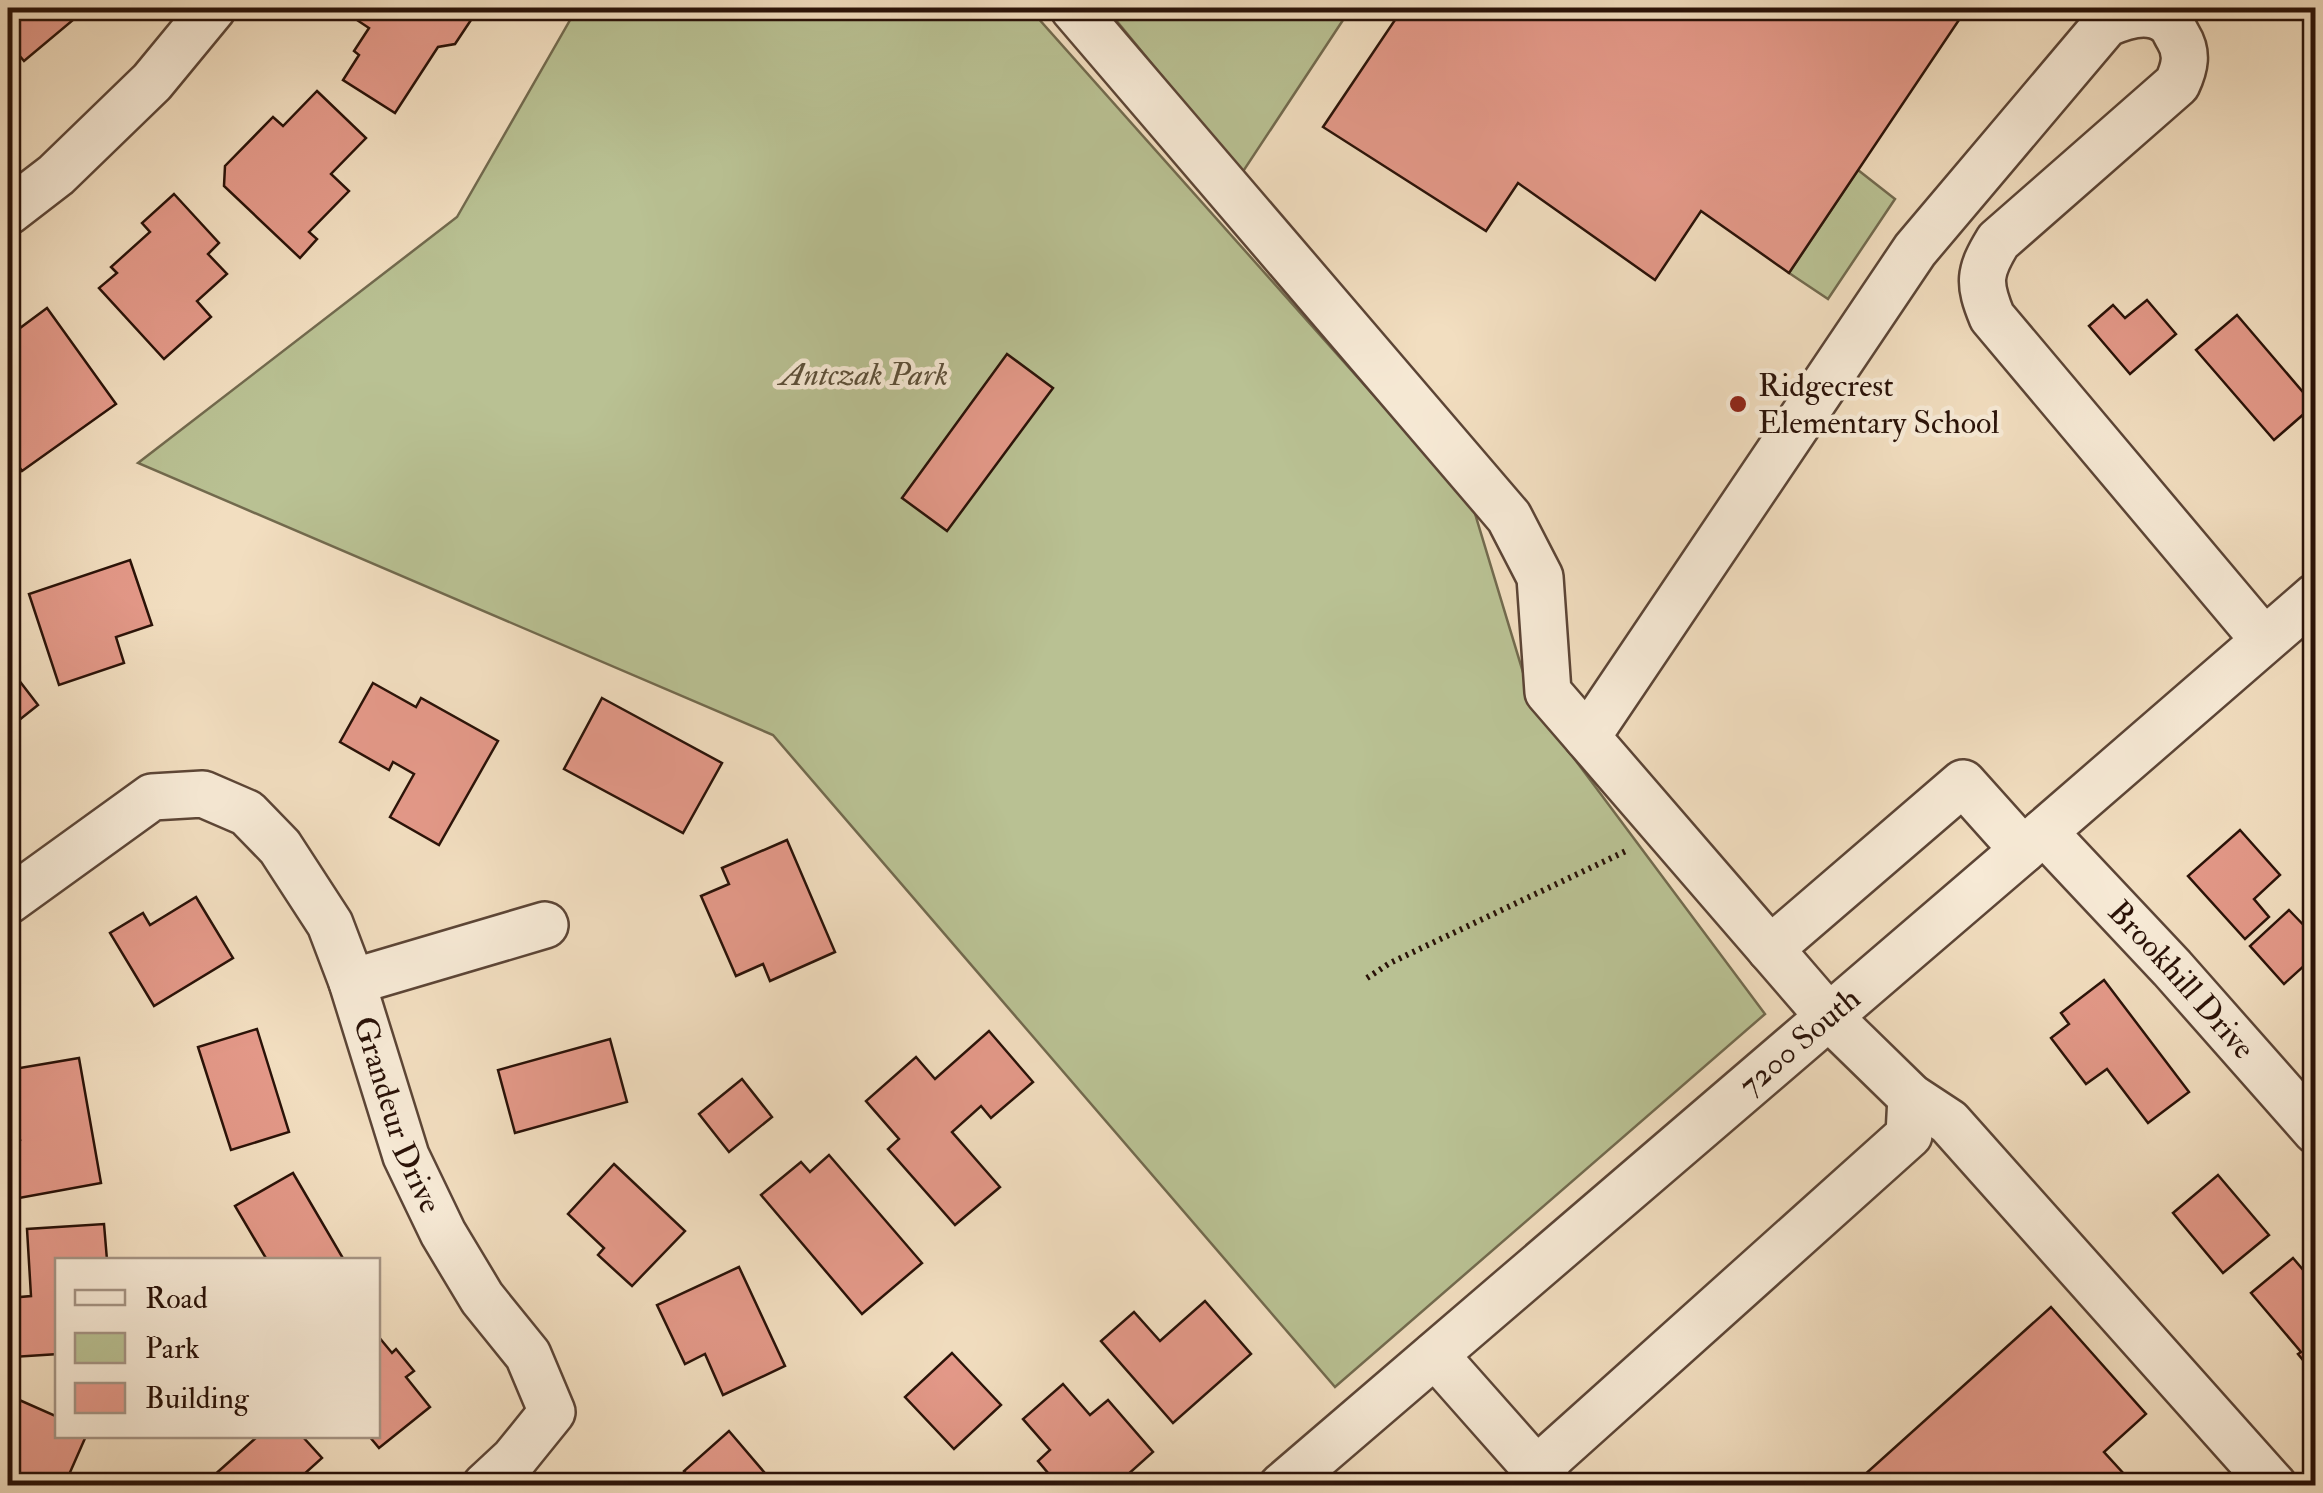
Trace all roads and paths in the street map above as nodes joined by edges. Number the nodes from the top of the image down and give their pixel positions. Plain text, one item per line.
1 (213, 8) edge
2 (1073, 8) edge
3 (2149, 11) edge
4 (8, 212) edge
5 (2316, 596) edge
6 (2264, 640) junction
7 (1588, 737) junction
8 (1668, 831) junction
9 (2034, 841) junction
10 (8, 901) edge
11 (546, 924) dead end
12 (1770, 949) junction
13 (1366, 978) dead end
14 (352, 982) junction
15 (1830, 1017) junction
16 (1911, 1097) junction
17 (2316, 1132) edge
18 (1436, 1355) junction
19 (1544, 1477) edge
20 (485, 1486) edge
21 (1282, 1486) edge
22 (2274, 1486) edge

1 - 4 street
2 - 7 street
3 - 6 street
3 - 7 street
5 - 6 street, 7200 South
6 - 9 street, 7200 South
7 - 8 street
8 - 12 street
8 - 13 path
9 - 12 street, Brookhill Drive
9 - 15 street, 7200 South
9 - 17 street, Brookhill Drive
10 - 14 street, Grandeur Drive
11 - 14 street
12 - 15 street
14 - 20 street, Grandeur Drive
15 - 16 street
15 - 18 street, 7200 South
16 - 19 street
16 - 22 street
18 - 19 street
18 - 21 street, 7200 South

